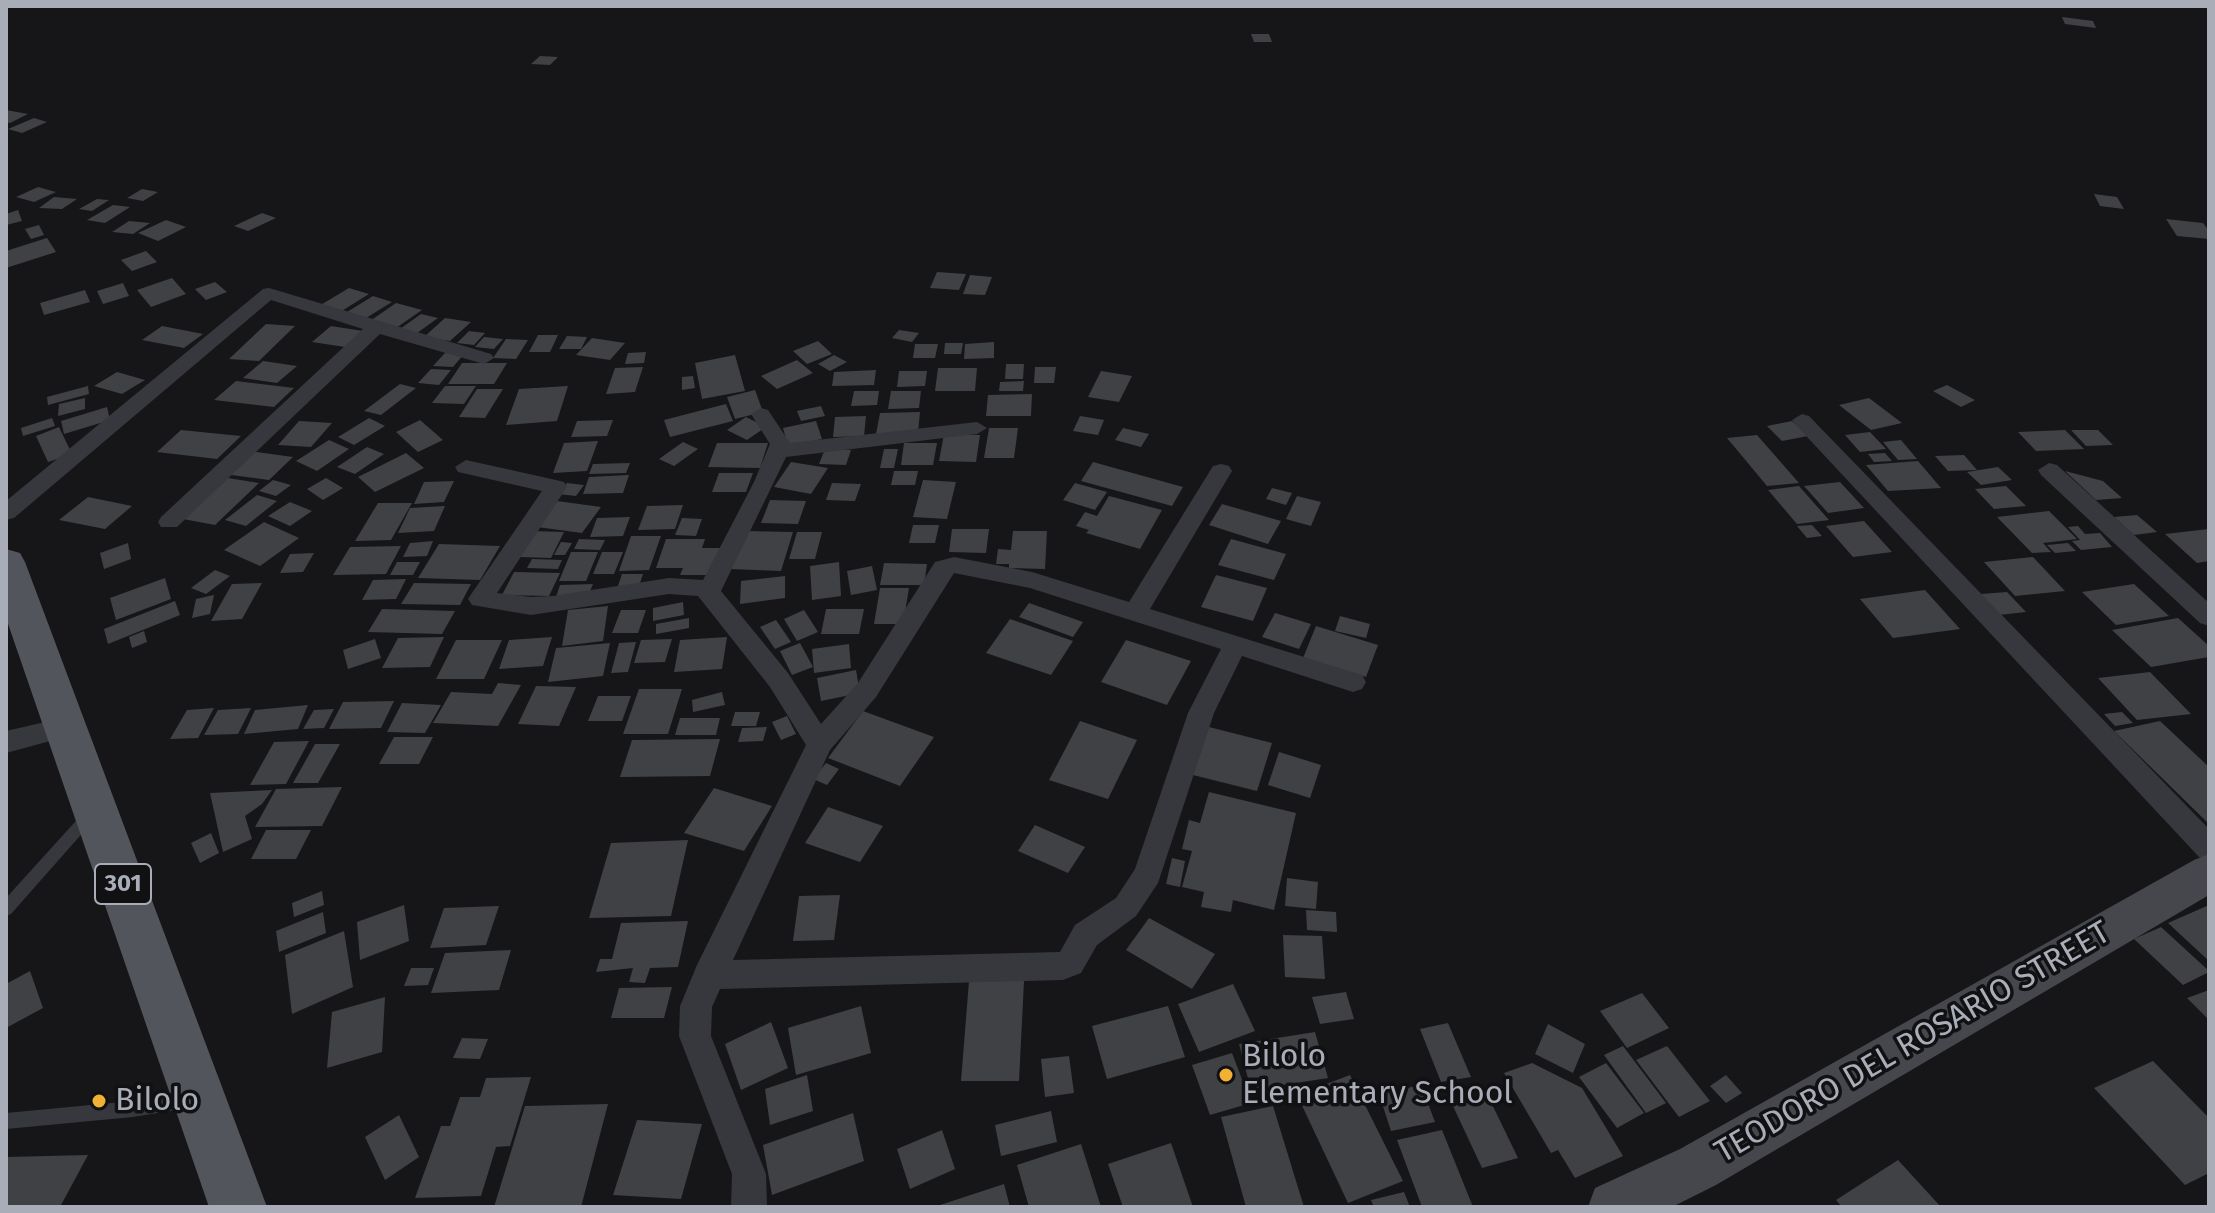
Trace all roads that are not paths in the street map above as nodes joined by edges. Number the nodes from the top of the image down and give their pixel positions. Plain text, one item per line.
1 (376, 327) junction
2 (484, 358) dead end
3 (761, 414) dead end
4 (1802, 420) dead end
5 (977, 428) dead end
6 (777, 451) junction
7 (466, 467) dead end
8 (2049, 470) dead end
9 (1221, 471) dead end
10 (6, 513) edge
11 (169, 522) dead end
12 (6, 562) edge
13 (708, 593) junction
14 (1135, 613) junction
15 (2209, 617) edge
16 (1235, 645) junction
17 (1353, 682) dead end
18 (67, 727) junction
19 (6, 742) edge
20 (820, 744) junction
21 (96, 807) junction
22 (2209, 848) edge
23 (2209, 873) edge
24 (6, 909) edge
25 (708, 975) junction
26 (199, 1098) junction
27 (6, 1121) edge
28 (238, 1207) edge
29 (749, 1207) edge
30 (1614, 1207) edge

1 - 2 street
1 - 10 street
1 - 11 street
3 - 6 street
4 - 22 street
5 - 6 street
6 - 13 street
7 - 13 street
8 - 15 street
9 - 14 street
12 - 18 main road, 301
13 - 20 street
14 - 16 street
14 - 20 street
16 - 17 street
16 - 25 street
18 - 19 street
18 - 21 main road, 301
20 - 25 street
21 - 24 lane
21 - 26 main road, 301
23 - 30 main road, TEODORO DEL ROSARIO STREET
25 - 29 street
26 - 27 lane
26 - 28 main road, 301

